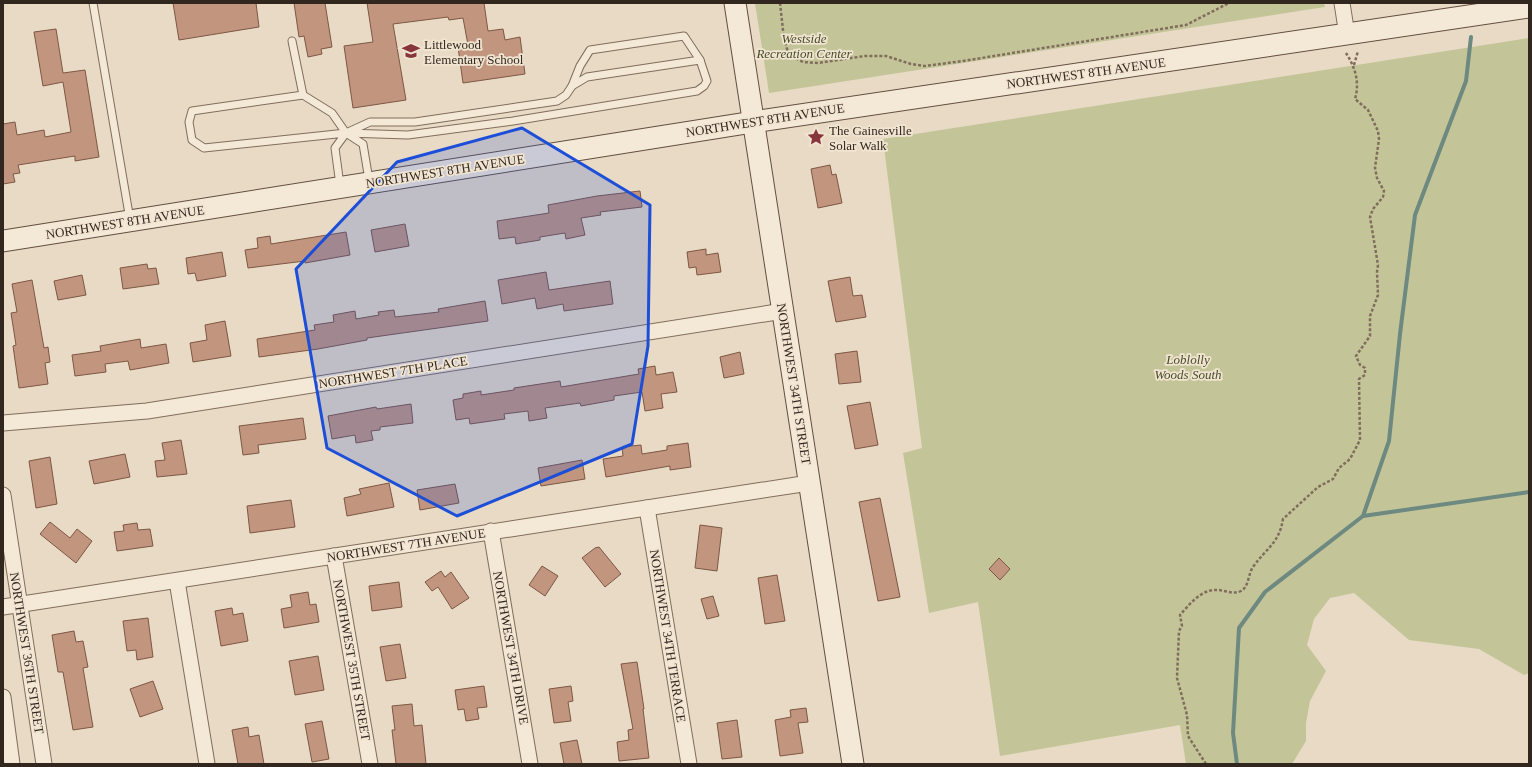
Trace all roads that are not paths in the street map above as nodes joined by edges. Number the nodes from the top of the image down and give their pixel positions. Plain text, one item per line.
1 (93, 3) edge
2 (735, 3) edge
3 (1342, 3) edge
4 (1529, 7) edge
5 (292, 41) dead end
6 (1350, 46) junction
7 (700, 60) junction
8 (572, 86) junction
9 (303, 94) junction
10 (753, 122) junction
11 (346, 133) junction
12 (369, 183) junction
13 (341, 187) junction
14 (131, 221) junction
15 (3, 241) edge
16 (782, 312) junction
17 (3, 423) edge
18 (809, 483) junction
19 (3, 495) edge
20 (647, 508) junction
21 (491, 531) junction
22 (334, 556) junction
23 (177, 581) junction
24 (20, 604) junction
25 (3, 607) edge
26 (3, 697) edge
27 (12, 764) edge
28 (44, 764) edge
29 (207, 764) edge
30 (370, 764) edge
31 (530, 764) edge
32 (689, 764) edge
33 (853, 764) edge

1 - 14 lane
2 - 10 street, NORTHWEST 34TH STREET
3 - 6 street
4 - 6 street, NORTHWEST 8TH AVENUE
5 - 9 lane
6 - 10 street, NORTHWEST 8TH AVENUE
7 - 8 lane
7 - 8 lane
7 - 11 lane
8 - 11 lane
9 - 11 lane
9 - 11 lane
10 - 12 street, NORTHWEST 8TH AVENUE
10 - 16 street, NORTHWEST 34TH STREET
11 - 12 lane
11 - 13 lane
12 - 13 street, NORTHWEST 8TH AVENUE
13 - 14 street, NORTHWEST 8TH AVENUE
14 - 15 street, NORTHWEST 8TH AVENUE
16 - 17 street, NORTHWEST 7TH PLACE
16 - 18 street, NORTHWEST 34TH STREET
18 - 20 street, NORTHWEST 7TH AVENUE
18 - 33 street, NORTHWEST 34TH STREET
19 - 24 street, NORTHWEST 36TH STREET
20 - 21 street, NORTHWEST 7TH AVENUE
20 - 32 street, NORTHWEST 34TH TERRACE
21 - 22 street, NORTHWEST 7TH AVENUE
21 - 31 street, NORTHWEST 34TH DRIVE
22 - 23 street, NORTHWEST 7TH AVENUE
22 - 30 street, NORTHWEST 35TH STREET
23 - 24 street, NORTHWEST 7TH AVENUE
23 - 29 street
24 - 25 street, NORTHWEST 7TH AVENUE
24 - 28 street, NORTHWEST 36TH STREET
26 - 27 street

